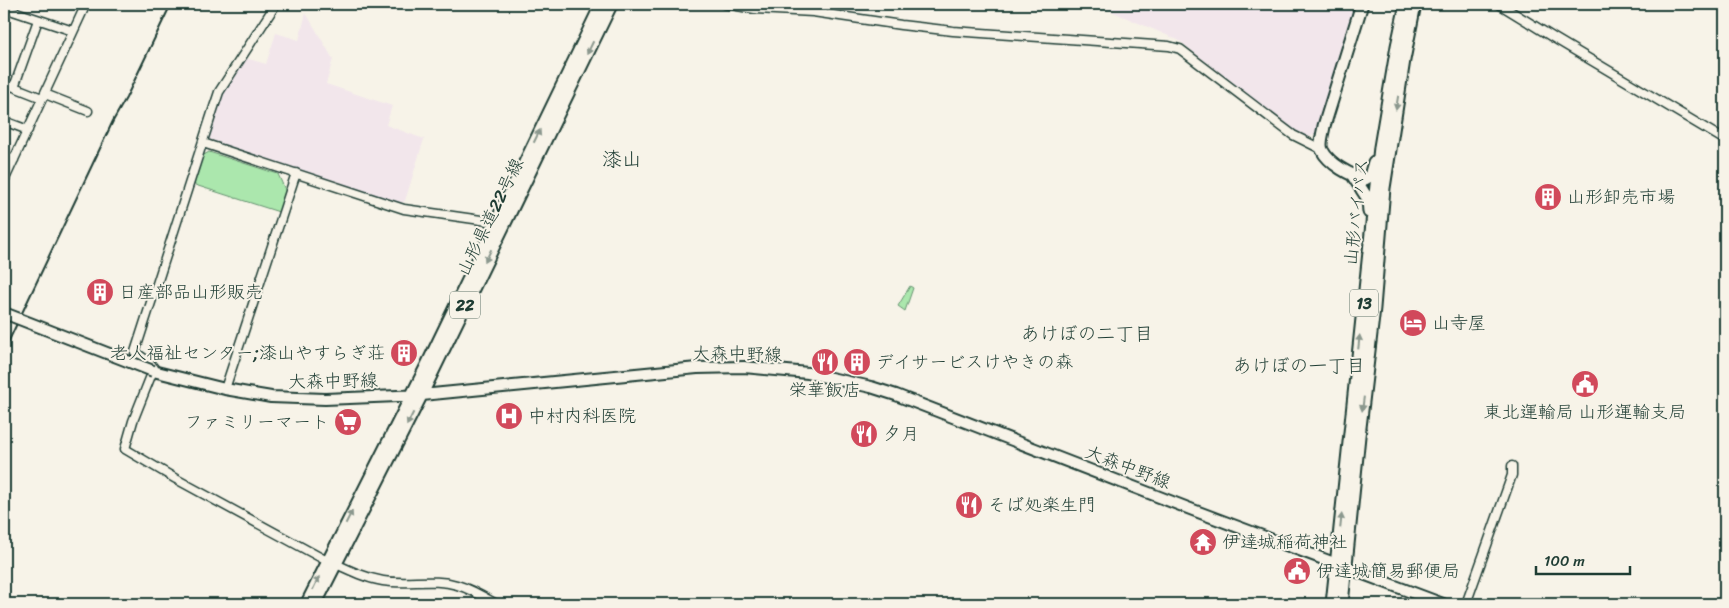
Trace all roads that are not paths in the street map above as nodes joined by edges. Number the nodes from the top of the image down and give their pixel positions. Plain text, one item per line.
1 (86, 4) edge
2 (276, 4) edge
3 (601, 4) edge
4 (612, 4) edge
5 (725, 4) edge
6 (1362, 4) edge
7 (1406, 4) edge
8 (1415, 4) edge
9 (1499, 4) edge
10 (8, 7) edge
11 (38, 20) junction
12 (73, 31) junction
13 (4, 83) edge
14 (14, 87) junction
15 (44, 96) junction
16 (1386, 109) junction
17 (88, 111) dead end
18 (4, 121) edge
19 (28, 130) junction
20 (1725, 140) edge
21 (203, 143) junction
22 (1322, 149) junction
23 (4, 156) edge
24 (14, 160) junction
25 (296, 173) junction
26 (1353, 176) junction
27 (4, 181) edge
28 (495, 222) junction
29 (1364, 304) junction
30 (4, 313) edge
31 (153, 371) junction
32 (225, 389) junction
33 (411, 395) junction
34 (422, 395) junction
35 (1512, 466) dead end
36 (331, 562) junction
37 (1341, 566) junction
38 (306, 604) edge
39 (316, 604) edge
40 (496, 604) edge
41 (1332, 604) edge
42 (1342, 604) edge
43 (1443, 604) edge
44 (1466, 604) edge

1 - 12 street
2 - 21 street
28 -> 3 main road, 山形県道22号線 / 22
4 -> 34 main road, 山形県道22号線 / 22
5 - 22 street
6 - 22 highway
7 - 16 highway, 山形バイパス / 13
8 -> 37 highway, 山形バイパス / 13
9 - 20 street
10 - 11 street
11 - 12 street
11 - 14 street
12 - 15 street
13 - 14 street
14 - 15 street
15 - 17 street
15 - 19 street
16 - 26 highway
16 - 29 highway, 山形バイパス / 13
18 - 19 street
19 - 24 street
21 - 25 street
21 - 31 street
22 - 26 highway
23 - 24 street
24 - 27 street
25 - 28 street
25 - 32 street
26 - 29 highway
28 - 33 main road, 山形県道22号線 / 22
37 -> 29 highway, 山形バイパス / 13
30 - 31 main road, 大森中野線, bridge
31 - 32 main road, 大森中野線
31 - 36 street
32 - 33 main road, 大森中野線
33 - 34 main road, 大森中野線
36 -> 33 main road, 山形県道22号線 / 22
34 -> 36 main road, 山形県道22号線 / 22
34 - 37 main road, 大森中野線
35 - 44 street
38 -> 36 main road, 山形県道22号線 / 22
36 - 39 main road, 山形県道22号線 / 22
36 - 40 street
37 - 41 highway, 山形バイパス / 13
37 - 42 highway, 山形バイパス / 13
37 - 43 main road, 大森中野線

